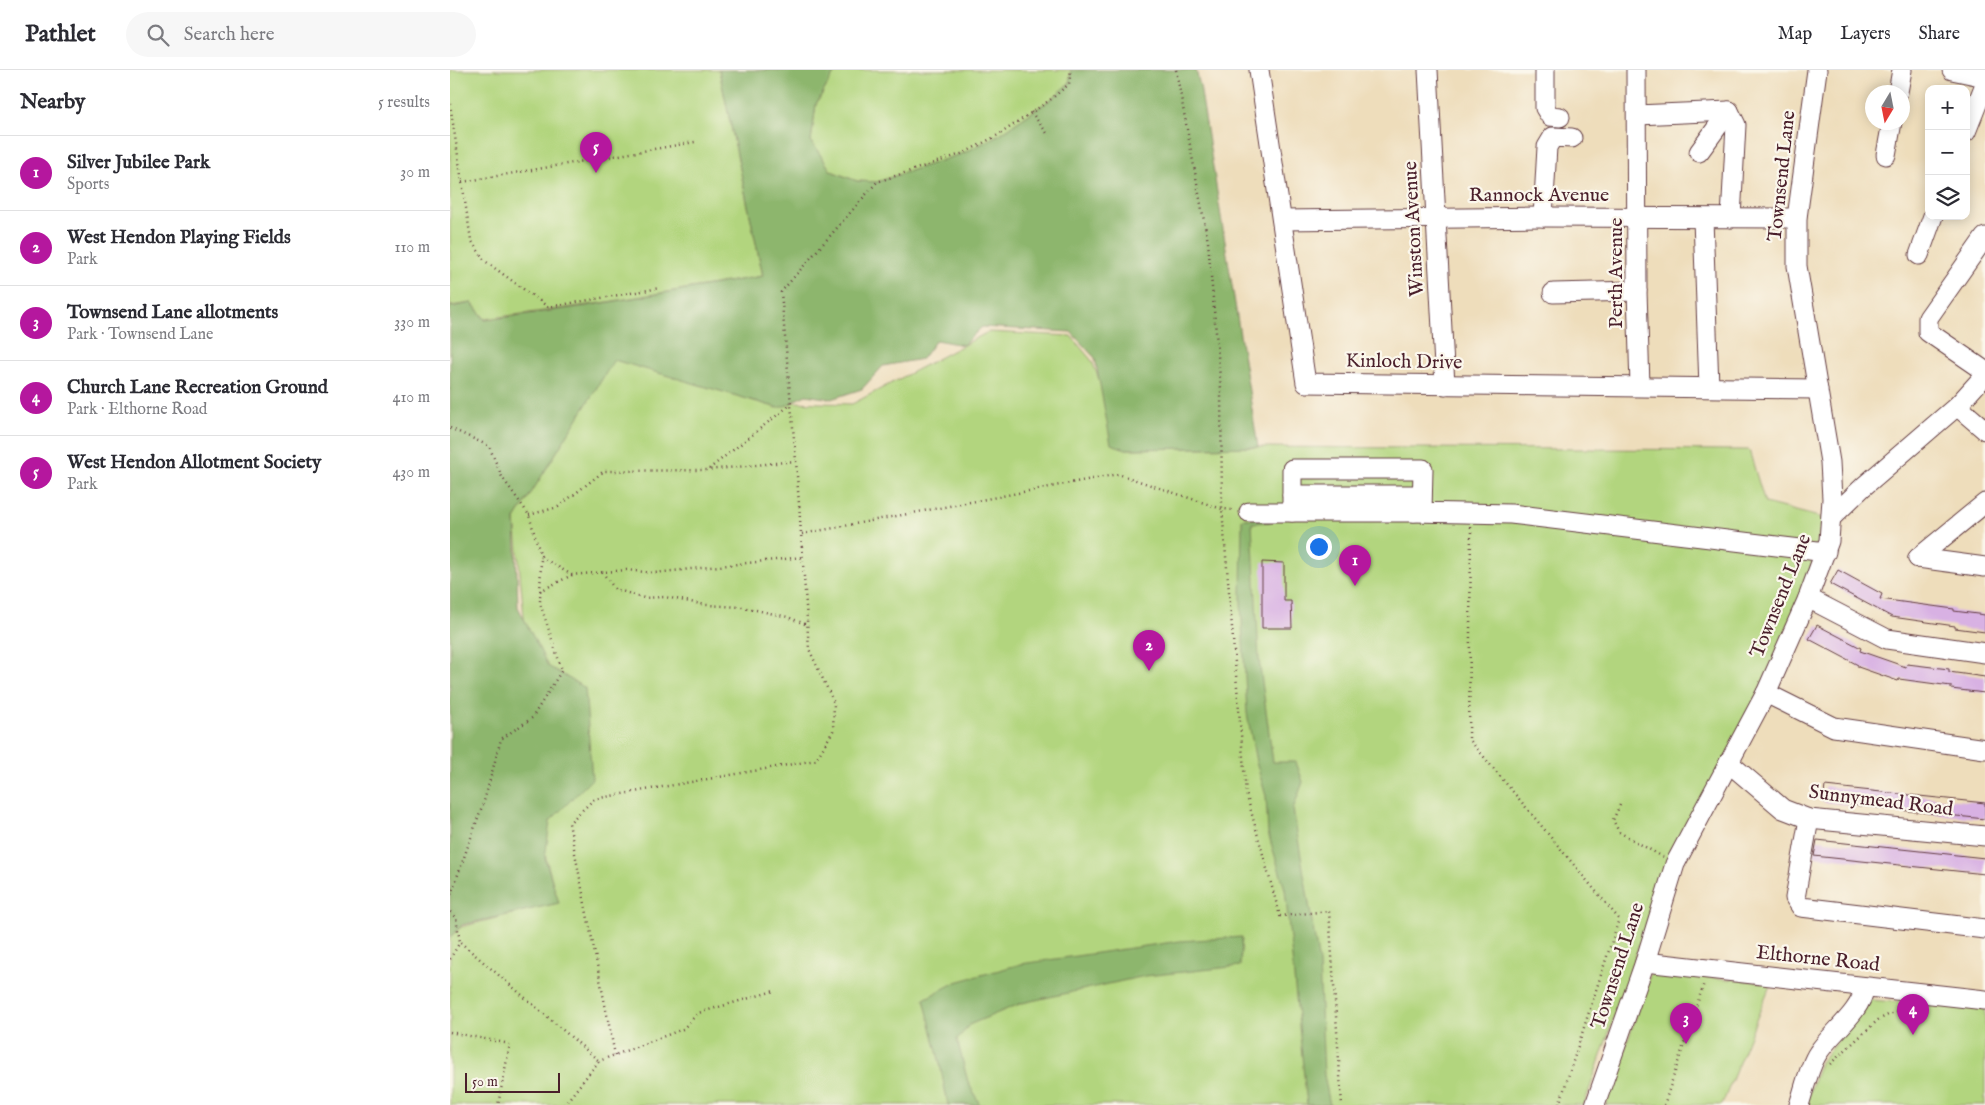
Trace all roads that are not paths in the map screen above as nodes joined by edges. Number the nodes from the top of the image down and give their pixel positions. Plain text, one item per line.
1 (1259, 70) edge
2 (1428, 70) edge
3 (1545, 70) edge
4 (1636, 70) edge
5 (1817, 70) edge
6 (1902, 70) edge
7 (1952, 70) edge
8 (1985, 77) edge
9 (1985, 84) edge
10 (1899, 85) edge
11 (1729, 111) junction
12 (1637, 115) junction
13 (1560, 117) dead end
14 (1891, 130) edge
15 (1967, 130) edge
16 (1572, 138) dead end
17 (1699, 152) dead end
18 (1886, 155) dead end
19 (1436, 218) junction
20 (1544, 218) junction
21 (1638, 218) junction
22 (1732, 218) junction
23 (1797, 218) junction
24 (1703, 219) junction
25 (1282, 220) junction
26 (1932, 220) edge
27 (1985, 237) edge
28 (1919, 255) dead end
29 (1637, 291) junction
30 (1553, 293) dead end
31 (1985, 371) edge
32 (1985, 375) edge
33 (1445, 385) junction
34 (1640, 386) junction
35 (1709, 387) junction
36 (1818, 389) junction
37 (1957, 406) junction
38 (1985, 430) edge
39 (1831, 478) junction
40 (1863, 487) junction
41 (1292, 503) junction
42 (1985, 504) edge
43 (1249, 512) road end
44 (1418, 512) junction
45 (1841, 514) junction
46 (1826, 552) junction
47 (1985, 567) edge
48 (1808, 598) junction
49 (1985, 653) edge
50 (1766, 693) junction
51 (1985, 749) edge
52 (1729, 763) junction
53 (1809, 818) junction
54 (1985, 836) edge
55 (1985, 929) edge
56 (1645, 962) junction
57 (1865, 987) junction
58 (1985, 1000) edge
59 (1595, 1105) edge
60 (1799, 1105) edge

1 - 25 street, Kinloch Drive
2 - 19 street, Winston Avenue
3 - 13 street
4 - 12 street, Perth Avenue
5 - 23 street, Townsend Lane
6 - 10 street
7 - 8 street
9 - 15 street
11 - 12 street
11 - 17 street
11 - 22 street
12 - 21 street, Perth Avenue
14 - 18 street
16 - 20 street
19 - 20 street, Rannock Avenue
19 - 25 street, Rannock Avenue
19 - 33 street, Winston Avenue
20 - 21 street, Rannock Avenue
21 - 24 street, Rannock Avenue
21 - 29 street, Perth Avenue
22 - 23 street, Rannock Avenue
22 - 24 street, Rannock Avenue
23 - 36 street, Townsend Lane
24 - 35 street
25 - 33 street, Kinloch Drive
26 - 28 street
27 - 31 street
29 - 30 street
29 - 34 street, Perth Avenue
32 - 37 street
33 - 34 street, Kinloch Drive
34 - 35 street, Kinloch Drive
35 - 36 street, Kinloch Drive
36 - 39 street, Townsend Lane
37 - 38 street
37 - 40 street
39 - 40 street
39 - 45 street, Townsend Lane
40 - 45 street
41 - 43 street
41 - 44 street
41 - 44 street
42 - 47 street
44 - 46 street
45 - 46 street, Townsend Lane
46 - 48 street, Townsend Lane
48 - 49 street
48 - 50 street, Townsend Lane
50 - 51 street
50 - 52 street, Townsend Lane
52 - 53 street, Sunnymead Road
52 - 56 street, Townsend Lane
53 - 54 street, Sunnymead Road
53 - 55 street
56 - 57 street, Elthorne Road
56 - 59 street, Townsend Lane
57 - 58 street, Elthorne Road
57 - 60 street

